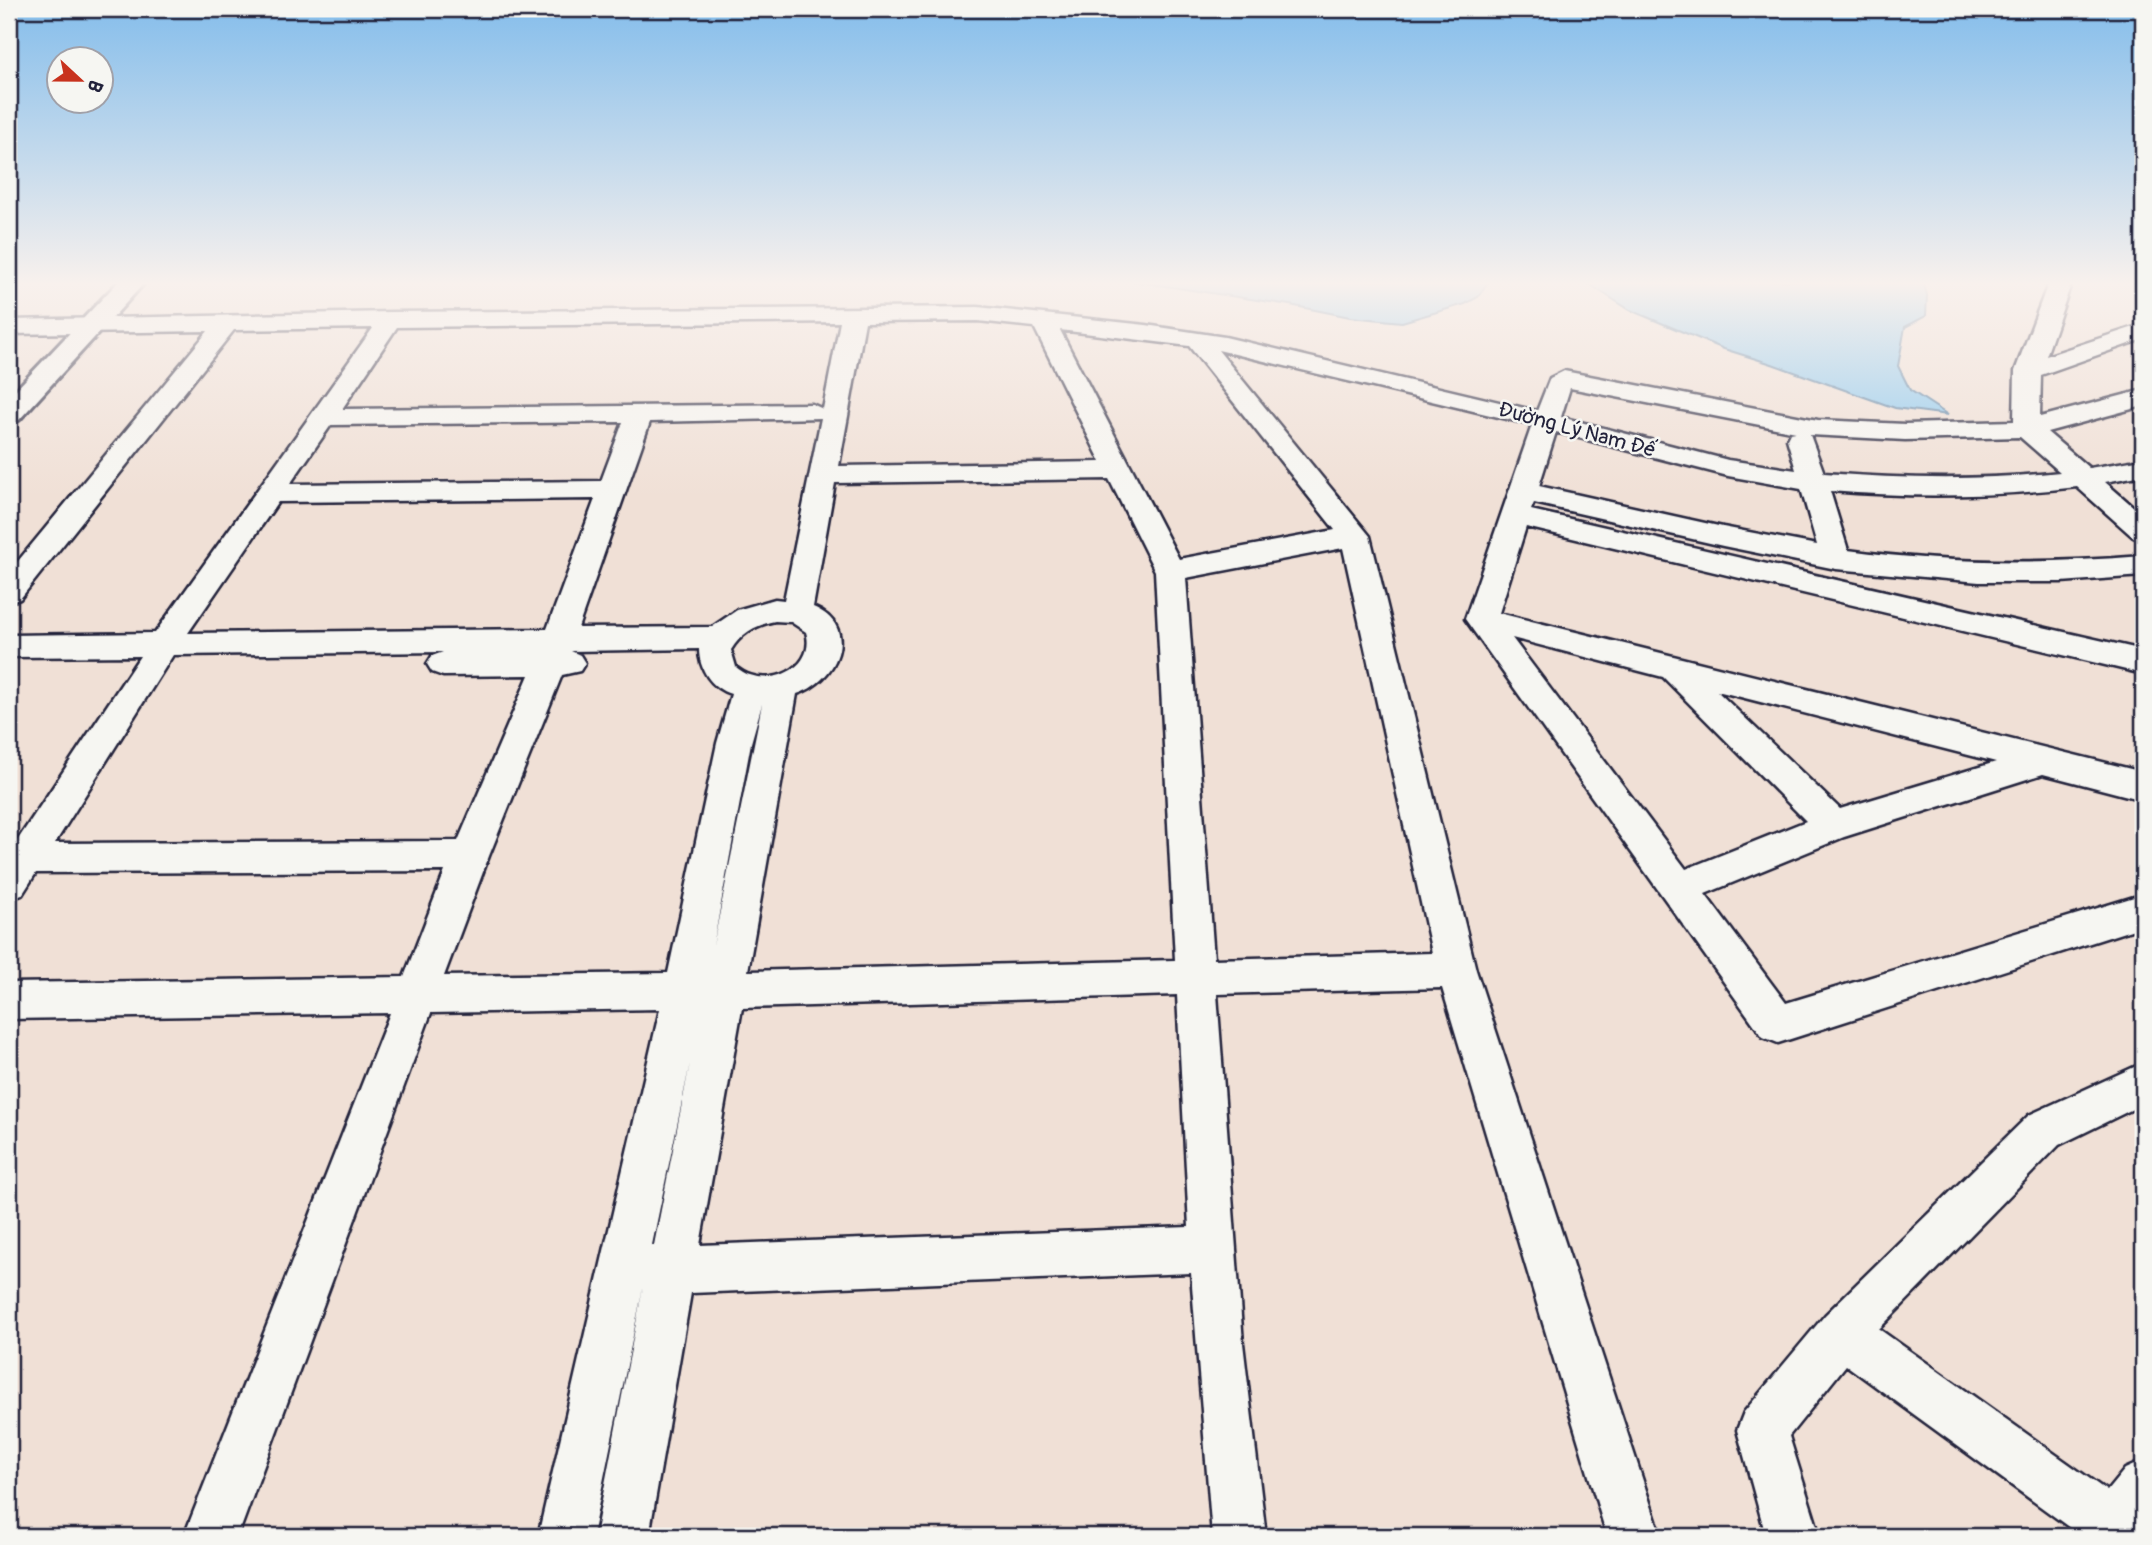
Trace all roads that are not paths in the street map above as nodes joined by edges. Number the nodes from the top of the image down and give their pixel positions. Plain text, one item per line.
1 (66, 353) edge
2 (203, 353) edge
3 (368, 353) edge
4 (831, 353) edge
5 (839, 353) edge
6 (1059, 353) edge
7 (1208, 353) edge
8 (1263, 353) edge
9 (2035, 353) edge
10 (2079, 353) edge
11 (2028, 371) junction
12 (2143, 398) edge
13 (812, 412) junction
14 (9, 414) edge
15 (639, 414) junction
16 (324, 417) junction
17 (1545, 422) junction
18 (2027, 429) junction
19 (1800, 439) dead end
20 (2143, 467) edge
21 (1119, 470) junction
22 (824, 475) junction
23 (2082, 478) junction
24 (1815, 481) junction
25 (610, 490) junction
26 (272, 493) junction
27 (1519, 503) junction
28 (2143, 530) edge
29 (1355, 537) junction
30 (1836, 559) junction
31 (2143, 566) edge
32 (1170, 571) junction
33 (9, 592) edge
34 (786, 610) junction
35 (1481, 619) junction
36 (9, 646) edge
37 (718, 647) junction
38 (553, 651) junction
39 (158, 655) junction
40 (2143, 662) edge
41 (9, 666) edge
42 (1674, 667) junction
43 (765, 689) junction
44 (2043, 761) junction
45 (2143, 786) edge
46 (1834, 826) junction
47 (470, 856) junction
48 (17, 871) edge
49 (1678, 888) junction
50 (2143, 916) edge
51 (1456, 970) junction
52 (1197, 978) junction
53 (706, 990) junction
54 (418, 994) junction
55 (9, 1001) edge
56 (2143, 1083) edge
57 (1213, 1249) junction
58 (625, 1266) junction
59 (673, 1270) junction
60 (1842, 1332) junction
61 (2143, 1487) edge
62 (2118, 1532) edge
63 (211, 1536) edge
64 (565, 1536) edge
65 (622, 1536) edge
66 (1239, 1536) edge
67 (1634, 1536) edge
68 (1794, 1536) edge

1 - 14 main road
2 - 33 street
3 - 16 street
4 - 13 street
5 - 22 street
6 - 21 street
7 - 29 street
8 - 17 street, Đường Lý Nam Đế
9 - 11 street
10 - 11 street
11 - 18 street
12 - 18 street
13 - 15 street
13 - 34 street
15 - 16 street
15 - 25 street
16 - 26 street
17 - 18 street
17 - 24 street, Đường Lý Nam Đế
17 - 27 street
18 - 23 street
19 - 24 street
20 - 23 street, Đường Lý Nam Đế
21 - 22 street
21 - 32 street
22 - 34 street
23 - 24 street, Đường Lý Nam Đế
23 - 28 street
24 - 30 street
25 - 26 street
25 - 38 street
26 - 39 street
27 - 30 street
27 - 35 street
27 - 40 street
29 - 32 street
29 - 51 street
30 - 31 street
32 - 52 street
34 - 37 street
34 - 43 street
35 - 42 street
35 - 49 street
36 - 39 street
37 - 38 street
37 - 43 street
38 - 39 street
38 - 47 street
39 - 41 street
39 - 48 street
42 - 44 street
42 - 46 street
43 - 53 street
44 - 45 street
44 - 46 street
46 - 49 street
47 - 48 street
47 - 54 street
49 - 50 street
51 - 52 street
51 - 67 street
52 - 53 street
52 - 57 street
53 - 54 street
53 - 58 street
53 - 59 street
54 - 55 street
54 - 63 street
56 - 60 street
57 - 59 street
57 - 66 street
58 - 59 street
58 - 64 street
59 - 65 street
60 - 62 street
60 - 68 street
61 - 62 street

